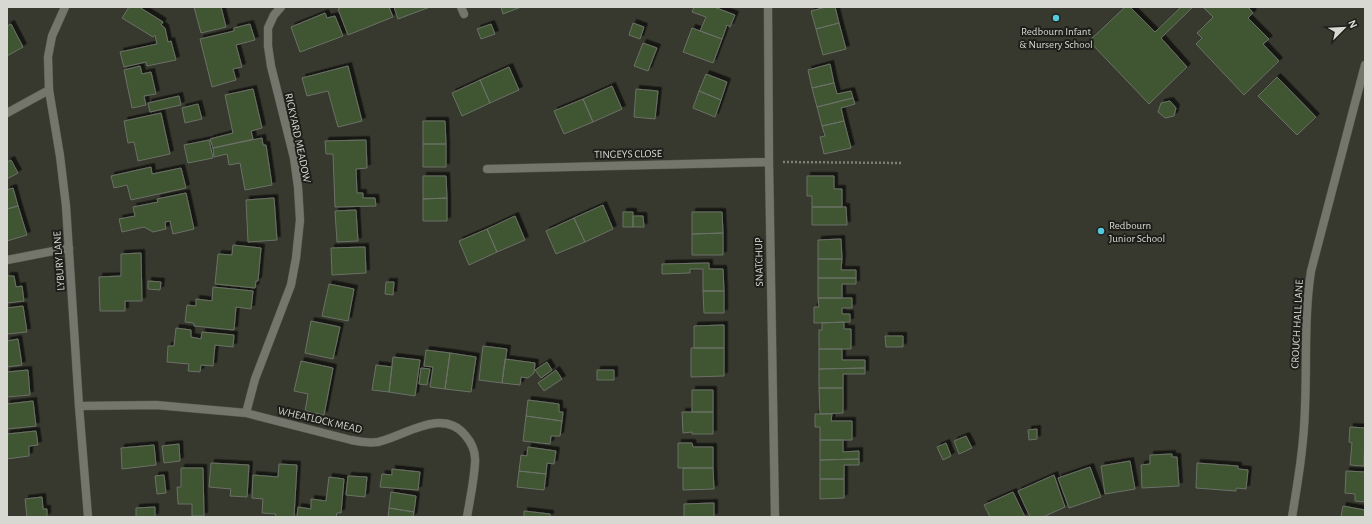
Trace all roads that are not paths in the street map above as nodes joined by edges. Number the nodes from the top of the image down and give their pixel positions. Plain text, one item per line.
1 (65, 7) edge
2 (281, 7) edge
3 (768, 7) edge
4 (1365, 65) edge
5 (49, 90) junction
6 (7, 113) edge
7 (769, 162) junction
8 (487, 169) dead end
9 (69, 248) junction
10 (7, 260) edge
11 (79, 406) junction
12 (246, 413) junction
13 (88, 517) edge
14 (467, 517) edge
15 (775, 517) edge
16 (1292, 517) edge

1 - 5 street, LYBURY LANE
2 - 12 street, RICKYARD MEADOW
3 - 7 street, SNATCHUP
4 - 16 street, CROUCH HALL LANE
5 - 6 street
5 - 9 street, LYBURY LANE
7 - 8 street, TINGEYS CLOSE
7 - 15 street, SNATCHUP
9 - 10 street
9 - 11 street, LYBURY LANE
11 - 12 street, WHEATLOCK MEAD
11 - 13 street, LYBURY LANE
12 - 14 street, WHEATLOCK MEAD

